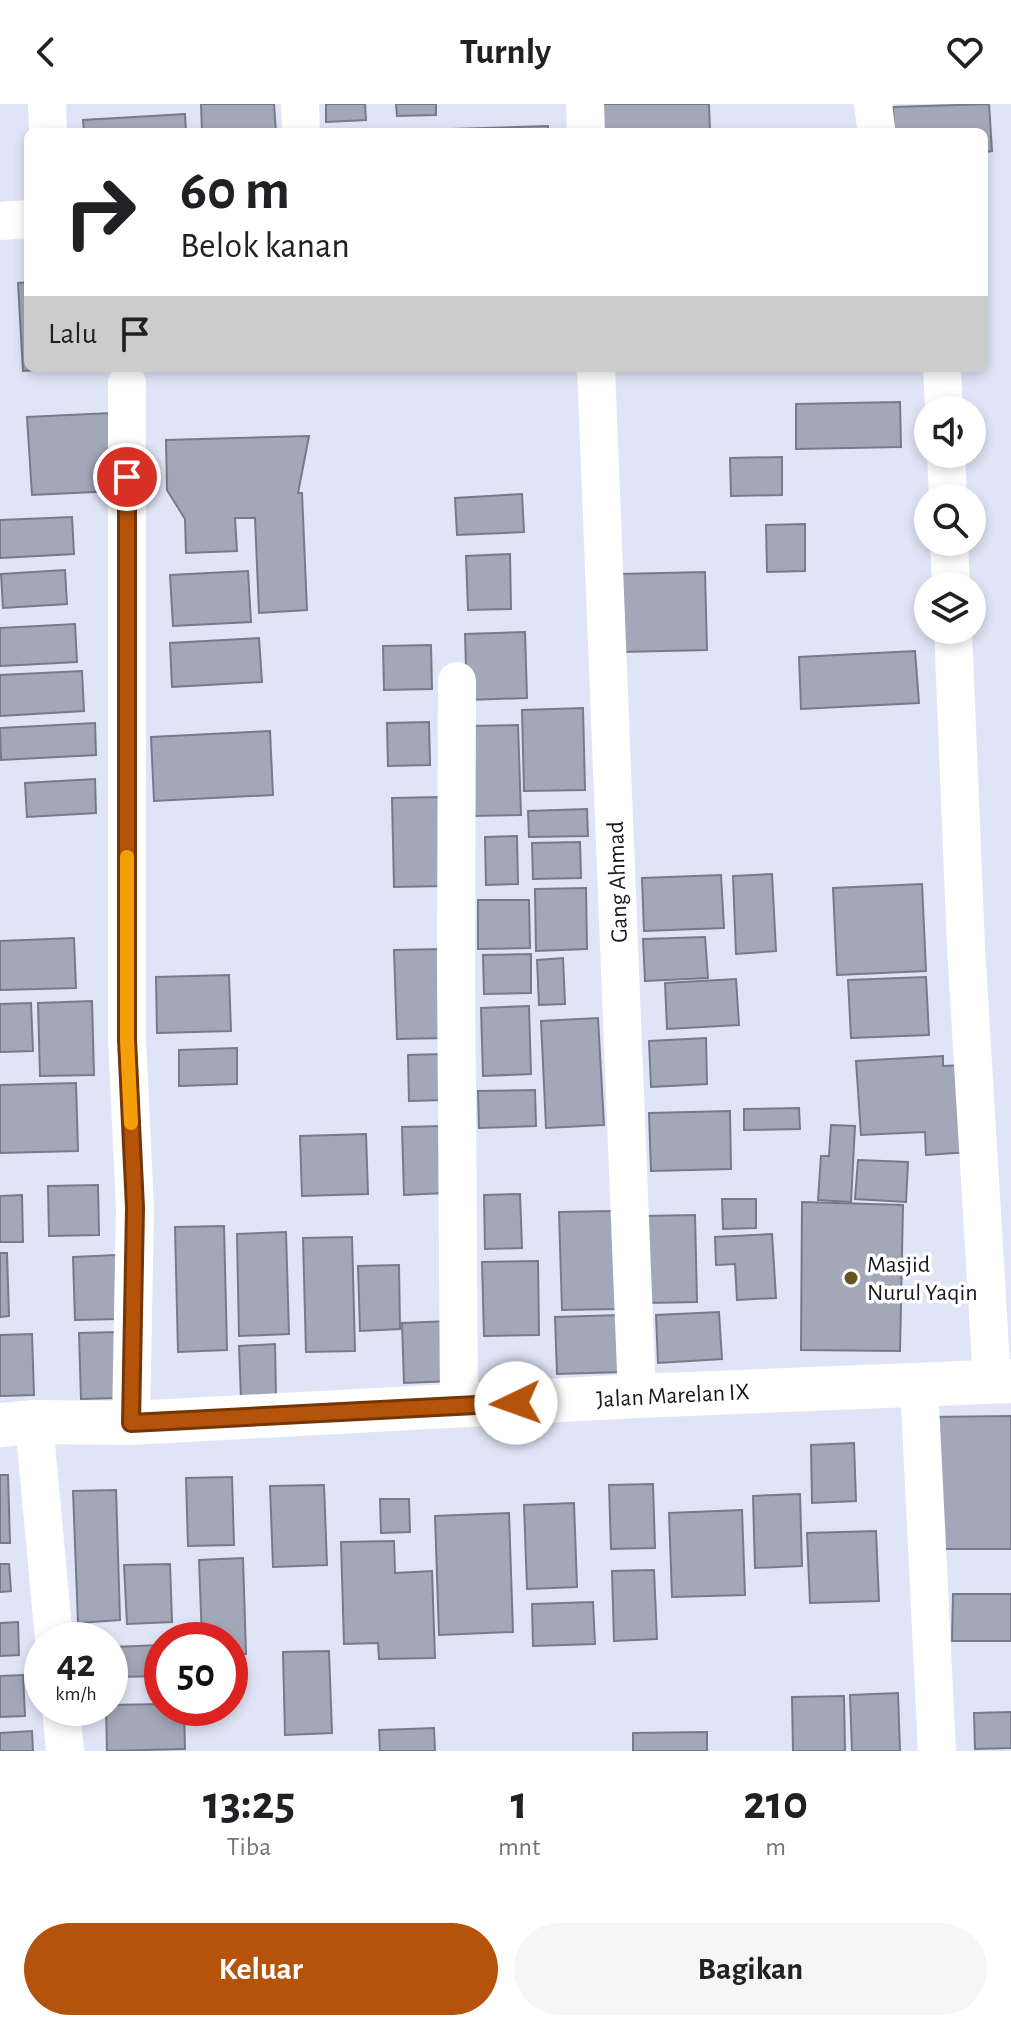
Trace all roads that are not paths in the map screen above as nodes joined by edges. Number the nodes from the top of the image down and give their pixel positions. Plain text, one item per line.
1 (47, 104) edge
2 (300, 104) edge
3 (585, 104) edge
4 (48, 128) edge
5 (301, 128) edge
6 (586, 128) edge
7 (24, 219) edge
8 (0, 221) edge
9 (596, 372) edge
10 (942, 372) edge
11 (127, 383) dead end
12 (943, 396) edge
13 (954, 644) edge
14 (457, 681) dead end
15 (1002, 1381) edge
16 (919, 1384) junction
17 (637, 1396) junction
18 (459, 1406) junction
19 (131, 1423) junction
20 (17, 1424) edge
21 (51, 1622) edge
22 (63, 1726) edge
23 (65, 1751) edge
24 (937, 1751) edge

1 - 4 street
2 - 5 street
3 - 6 street
7 - 8 street
9 - 17 street, Gang Ahmad
10 - 12 street
11 - 19 street
13 - 15 street
14 - 18 street
15 - 16 main road, Jalan Marelan IX
16 - 17 main road, Jalan Marelan IX
16 - 24 street
17 - 18 main road, Jalan Marelan IX
18 - 19 main road, Jalan Marelan IX
19 - 20 main road, Jalan Marelan IX
20 - 21 street
22 - 23 street

